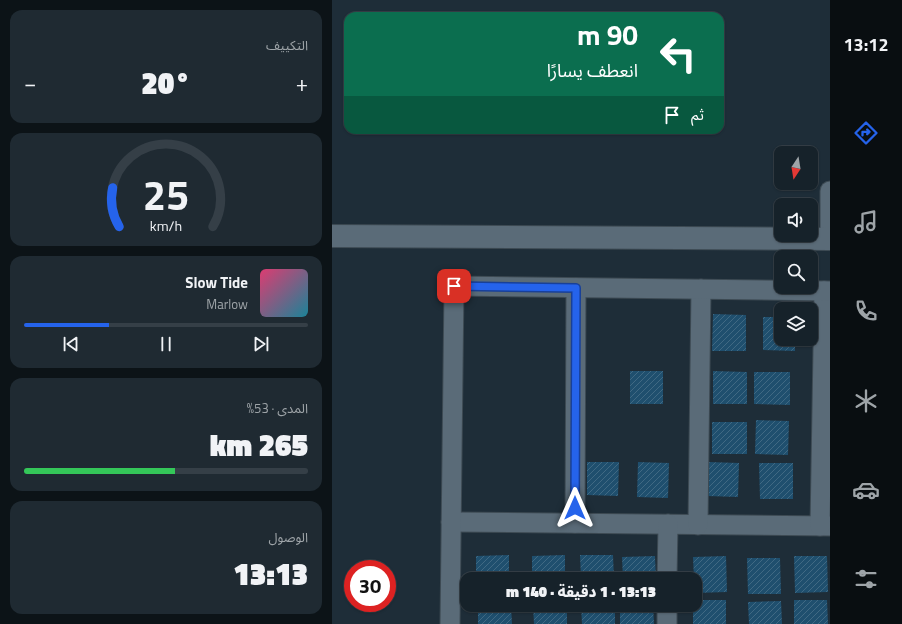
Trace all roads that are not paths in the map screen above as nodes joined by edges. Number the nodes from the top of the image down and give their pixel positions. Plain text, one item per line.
1 (830, 190) edge
2 (332, 236) edge
3 (830, 239) edge
4 (576, 288) junction
5 (701, 289) junction
6 (827, 291) edge
7 (451, 522) junction
8 (575, 523) junction
9 (668, 524) junction
10 (698, 525) junction
11 (825, 526) edge
12 (667, 572) edge
13 (667, 612) edge
14 (450, 624) edge
15 (667, 624) edge

1 - 3 street
2 - 3 street
4 - 5 street
4 - 7 street
4 - 8 street
5 - 6 street
5 - 10 street
6 - 11 street
7 - 8 street
7 - 14 street
8 - 9 street
9 - 10 street
9 - 12 street
10 - 11 street
13 - 15 street

